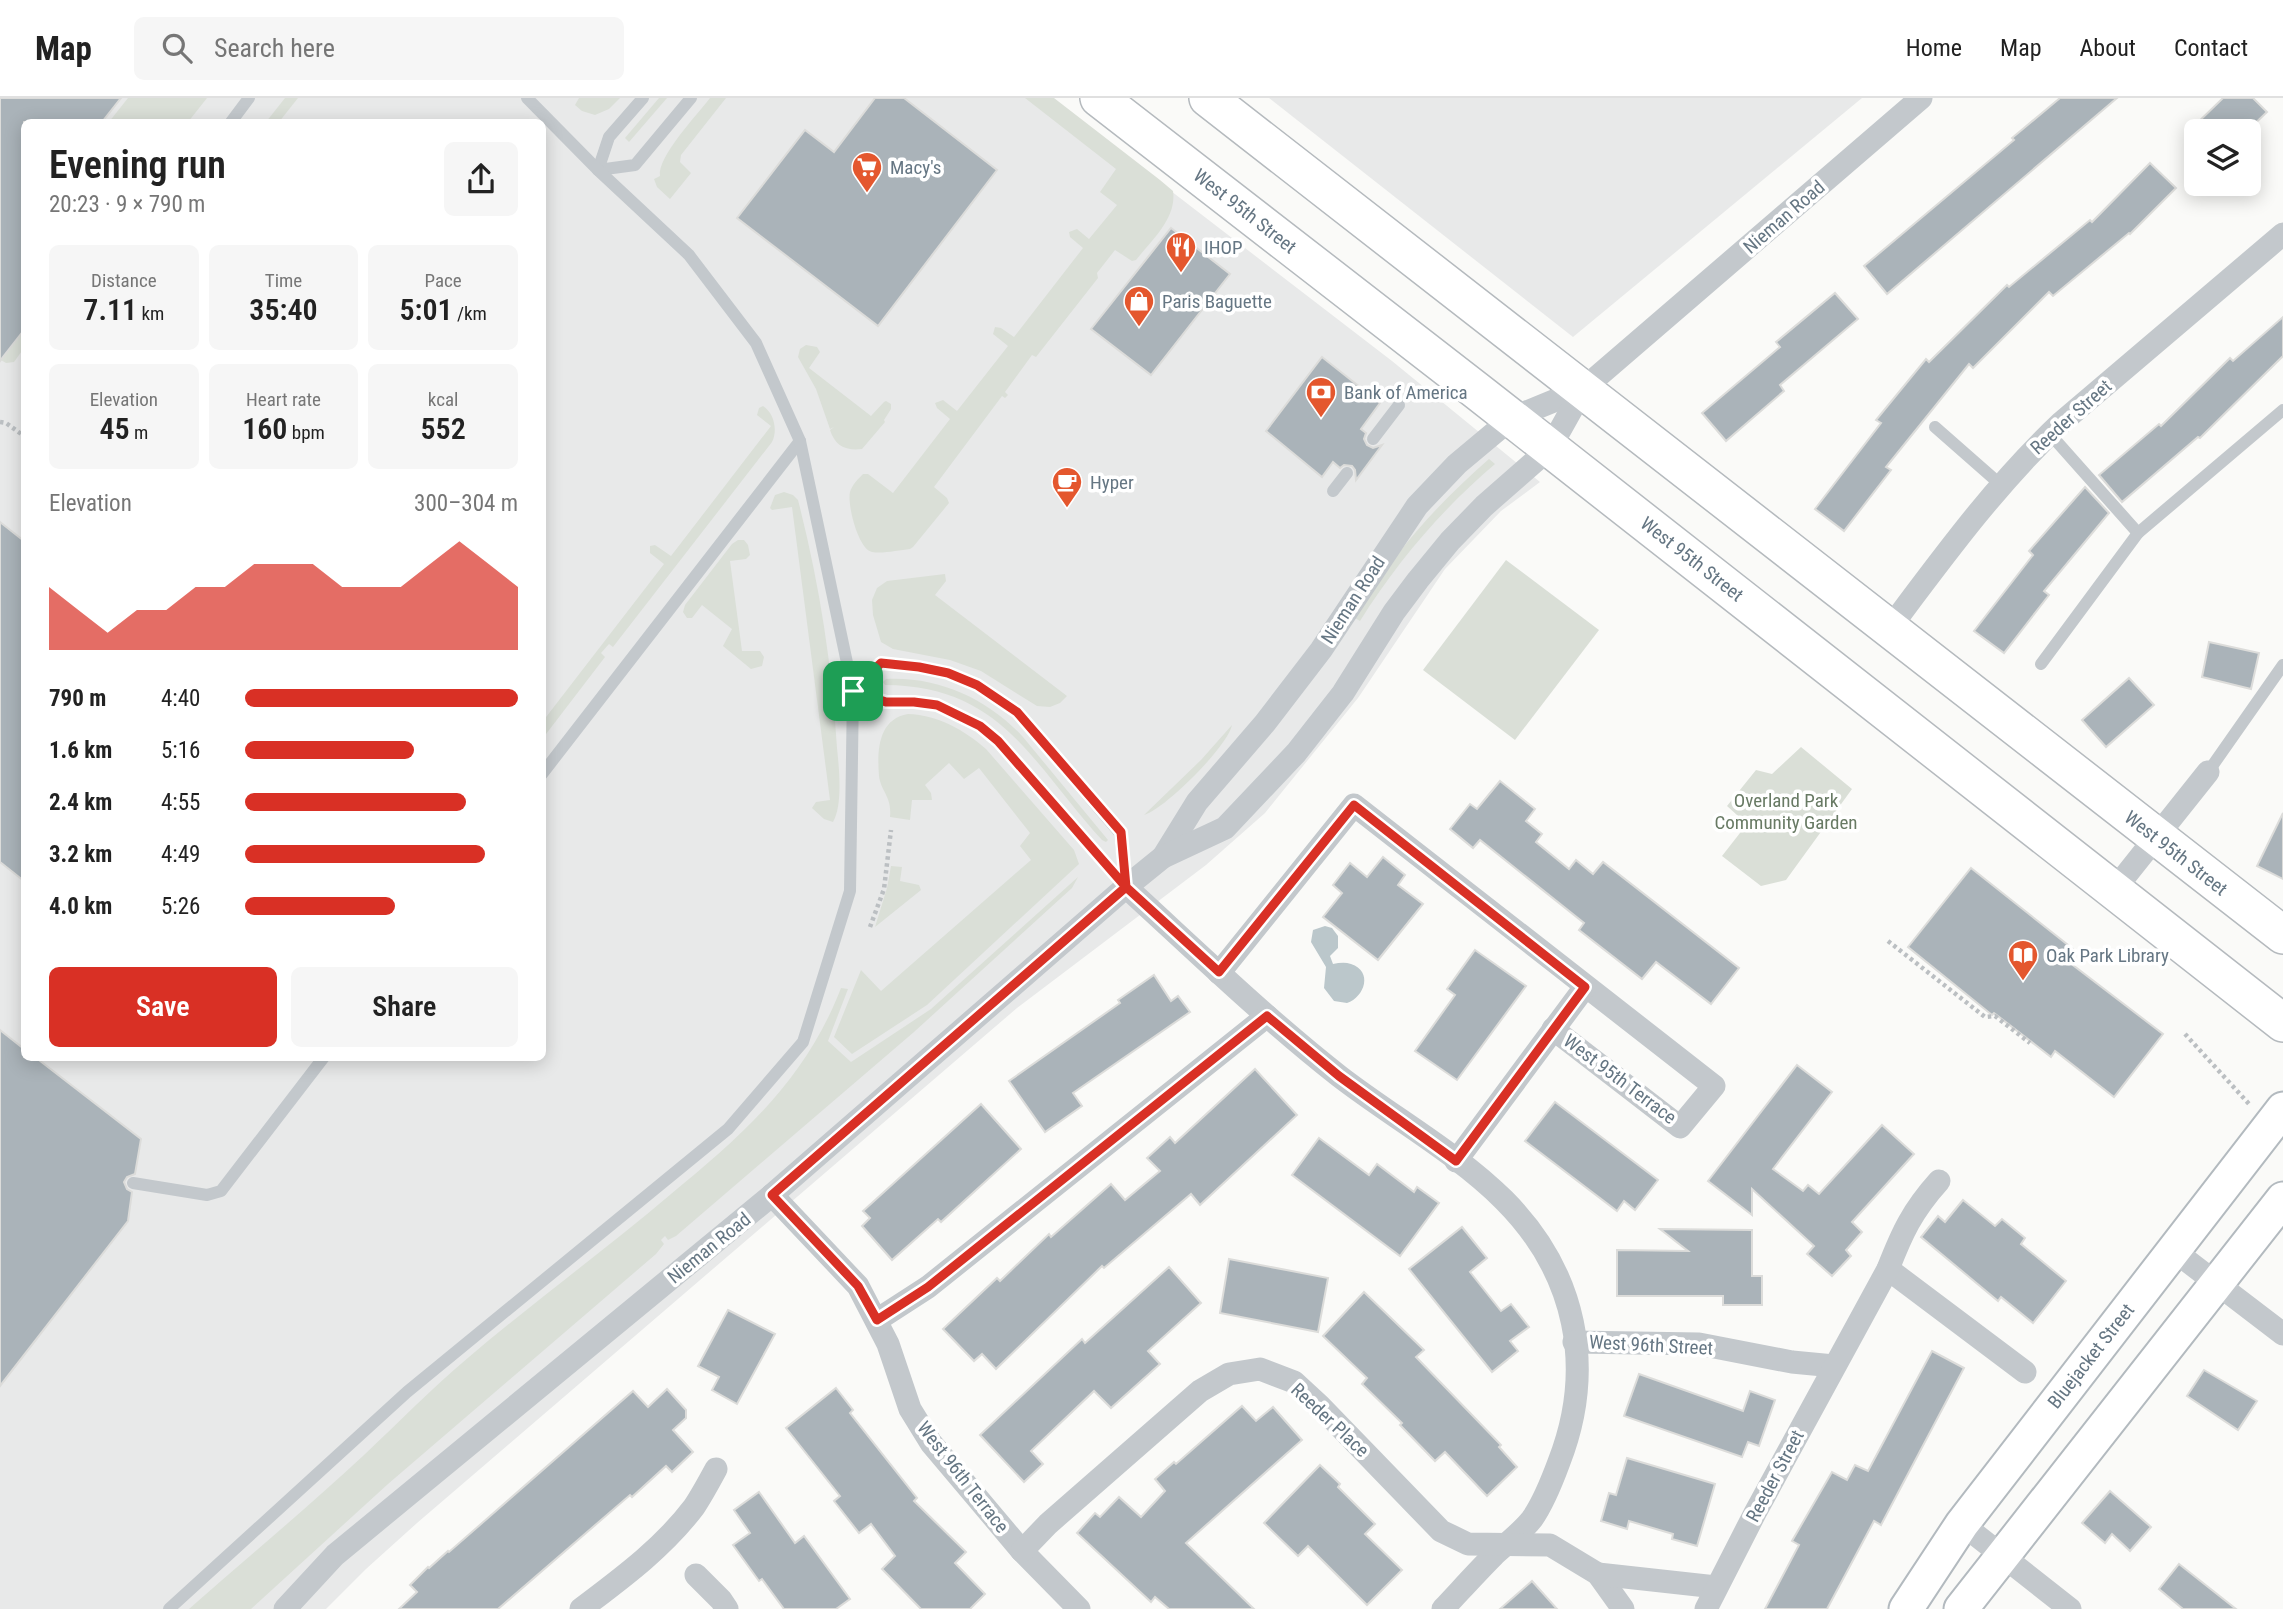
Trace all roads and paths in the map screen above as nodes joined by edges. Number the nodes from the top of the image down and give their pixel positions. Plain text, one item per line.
1 (250, 98) edge
2 (643, 98) edge
3 (691, 98) edge
4 (1099, 98) edge
5 (1208, 98) edge
6 (1921, 98) edge
7 (529, 99) edge
8 (233, 119) edge
9 (598, 170) junction
10 (2283, 234) edge
11 (1583, 389) junction
12 (1399, 405) dead end
13 (2283, 410) edge
14 (1512, 418) junction
15 (0, 422) edge
16 (1935, 427) dead end
17 (2050, 433) junction
18 (21, 434) edge
19 (1373, 439) dead end
20 (800, 441) junction
21 (1550, 447) junction
22 (1347, 473) dead end
23 (2001, 485) junction
24 (1334, 491) dead end
25 (2138, 533) junction
26 (1889, 629) junction
27 (2041, 664) dead end
28 (2283, 665) edge
29 (853, 691) junction
30 (546, 769) edge
31 (2208, 772) joint
32 (891, 830) dead end
33 (2155, 837) junction
34 (1163, 856) junction
35 (1126, 887) junction
36 (2114, 890) junction
37 (870, 927) dead end
38 (2283, 935) edge
39 (1888, 941) dead end
40 (1219, 972) junction
41 (1585, 987) junction
42 (1267, 1016) junction
43 (2283, 1023) edge
44 (1553, 1029) junction
45 (2185, 1034) dead end
46 (2031, 1043) dead end
47 (321, 1061) edge
48 (2267, 1108) edge
49 (1456, 1161) junction
50 (1939, 1181) dead end
51 (133, 1183) dead end
52 (772, 1195) junction
53 (2283, 1199) edge
54 (2173, 1250) junction
55 (1888, 1269) junction
56 (2217, 1283) junction
57 (877, 1320) junction
58 (2283, 1334) edge
59 (1574, 1342) junction
60 (1834, 1366) junction
61 (2025, 1372) dead end
62 (716, 1469) dead end
63 (1962, 1524) junction
64 (1505, 1544) junction
65 (1022, 1551) junction
66 (2002, 1556) junction
67 (1598, 1574) junction
68 (696, 1575) dead end
69 (1716, 1587) junction
70 (169, 1609) edge
71 (285, 1609) edge
72 (581, 1609) edge
73 (727, 1609) edge
74 (1079, 1609) edge
75 (1443, 1609) edge
76 (1622, 1609) edge
77 (1706, 1609) edge
78 (1906, 1609) edge
79 (1961, 1609) edge
80 (2070, 1609) edge

1 - 8 lane
2 - 9 lane
3 - 9 lane
4 - 14 main road, West 95th Street
5 - 11 main road, West 95th Street
6 - 11 street, Nieman Road
7 - 9 lane
9 - 20 lane
10 - 17 street, Reeder Street
11 - 14 street, Nieman Road
11 - 21 street, Nieman Road
11 - 26 main road, West 95th Street
12 - 19 lane
13 - 25 lane
14 - 21 main road, West 95th Street
14 - 34 street, Nieman Road
15 - 18 path
16 - 23 lane
17 - 23 street, Reeder Street
17 - 25 lane
20 - 29 lane
20 - 30 lane
21 - 34 street, Nieman Road
21 - 36 main road, West 95th Street
22 - 24 lane
23 - 26 street, Reeder Street
25 - 27 lane
26 - 33 main road, West 95th Street
28 - 31 lane
29 - 35 lane
29 - 35 lane
29 - 70 lane
31 - 33 street
32 - 37 path
33 - 36 street
33 - 38 main road, West 95th Street
34 - 35 street, Nieman Road
35 - 40 street, West 96th Street
35 - 52 street, Nieman Road
36 - 43 main road, West 95th Street
39 - 46 path
40 - 41 street, West 95th Terrace
40 - 42 street, West 96th Street
41 - 44 street
41 - 44 street, West 95th Terrace
42 - 49 street, West 96th Street
42 - 57 street
44 - 49 street
45 - 48 path
47 - 51 lane
48 - 54 street, Bluejacket Street
49 - 59 street, West 96th Street
50 - 55 street
52 - 57 street, West 96th Terrace
52 - 71 street, Nieman Road
53 - 56 street
54 - 56 street
54 - 63 street, Bluejacket Street
55 - 60 street
55 - 61 street
56 - 58 street
56 - 66 street
57 - 65 street, West 96th Terrace
59 - 60 street, West 96th Street
59 - 64 street
60 - 69 street, Reeder Street
62 - 72 street
63 - 66 street
63 - 78 street, Bluejacket Street
64 - 65 street, Reeder Place
64 - 67 street
64 - 75 street
65 - 74 street, West 96th Terrace
66 - 79 street
66 - 80 street
67 - 69 street
67 - 76 street
68 - 73 street
69 - 77 street, Reeder Street

